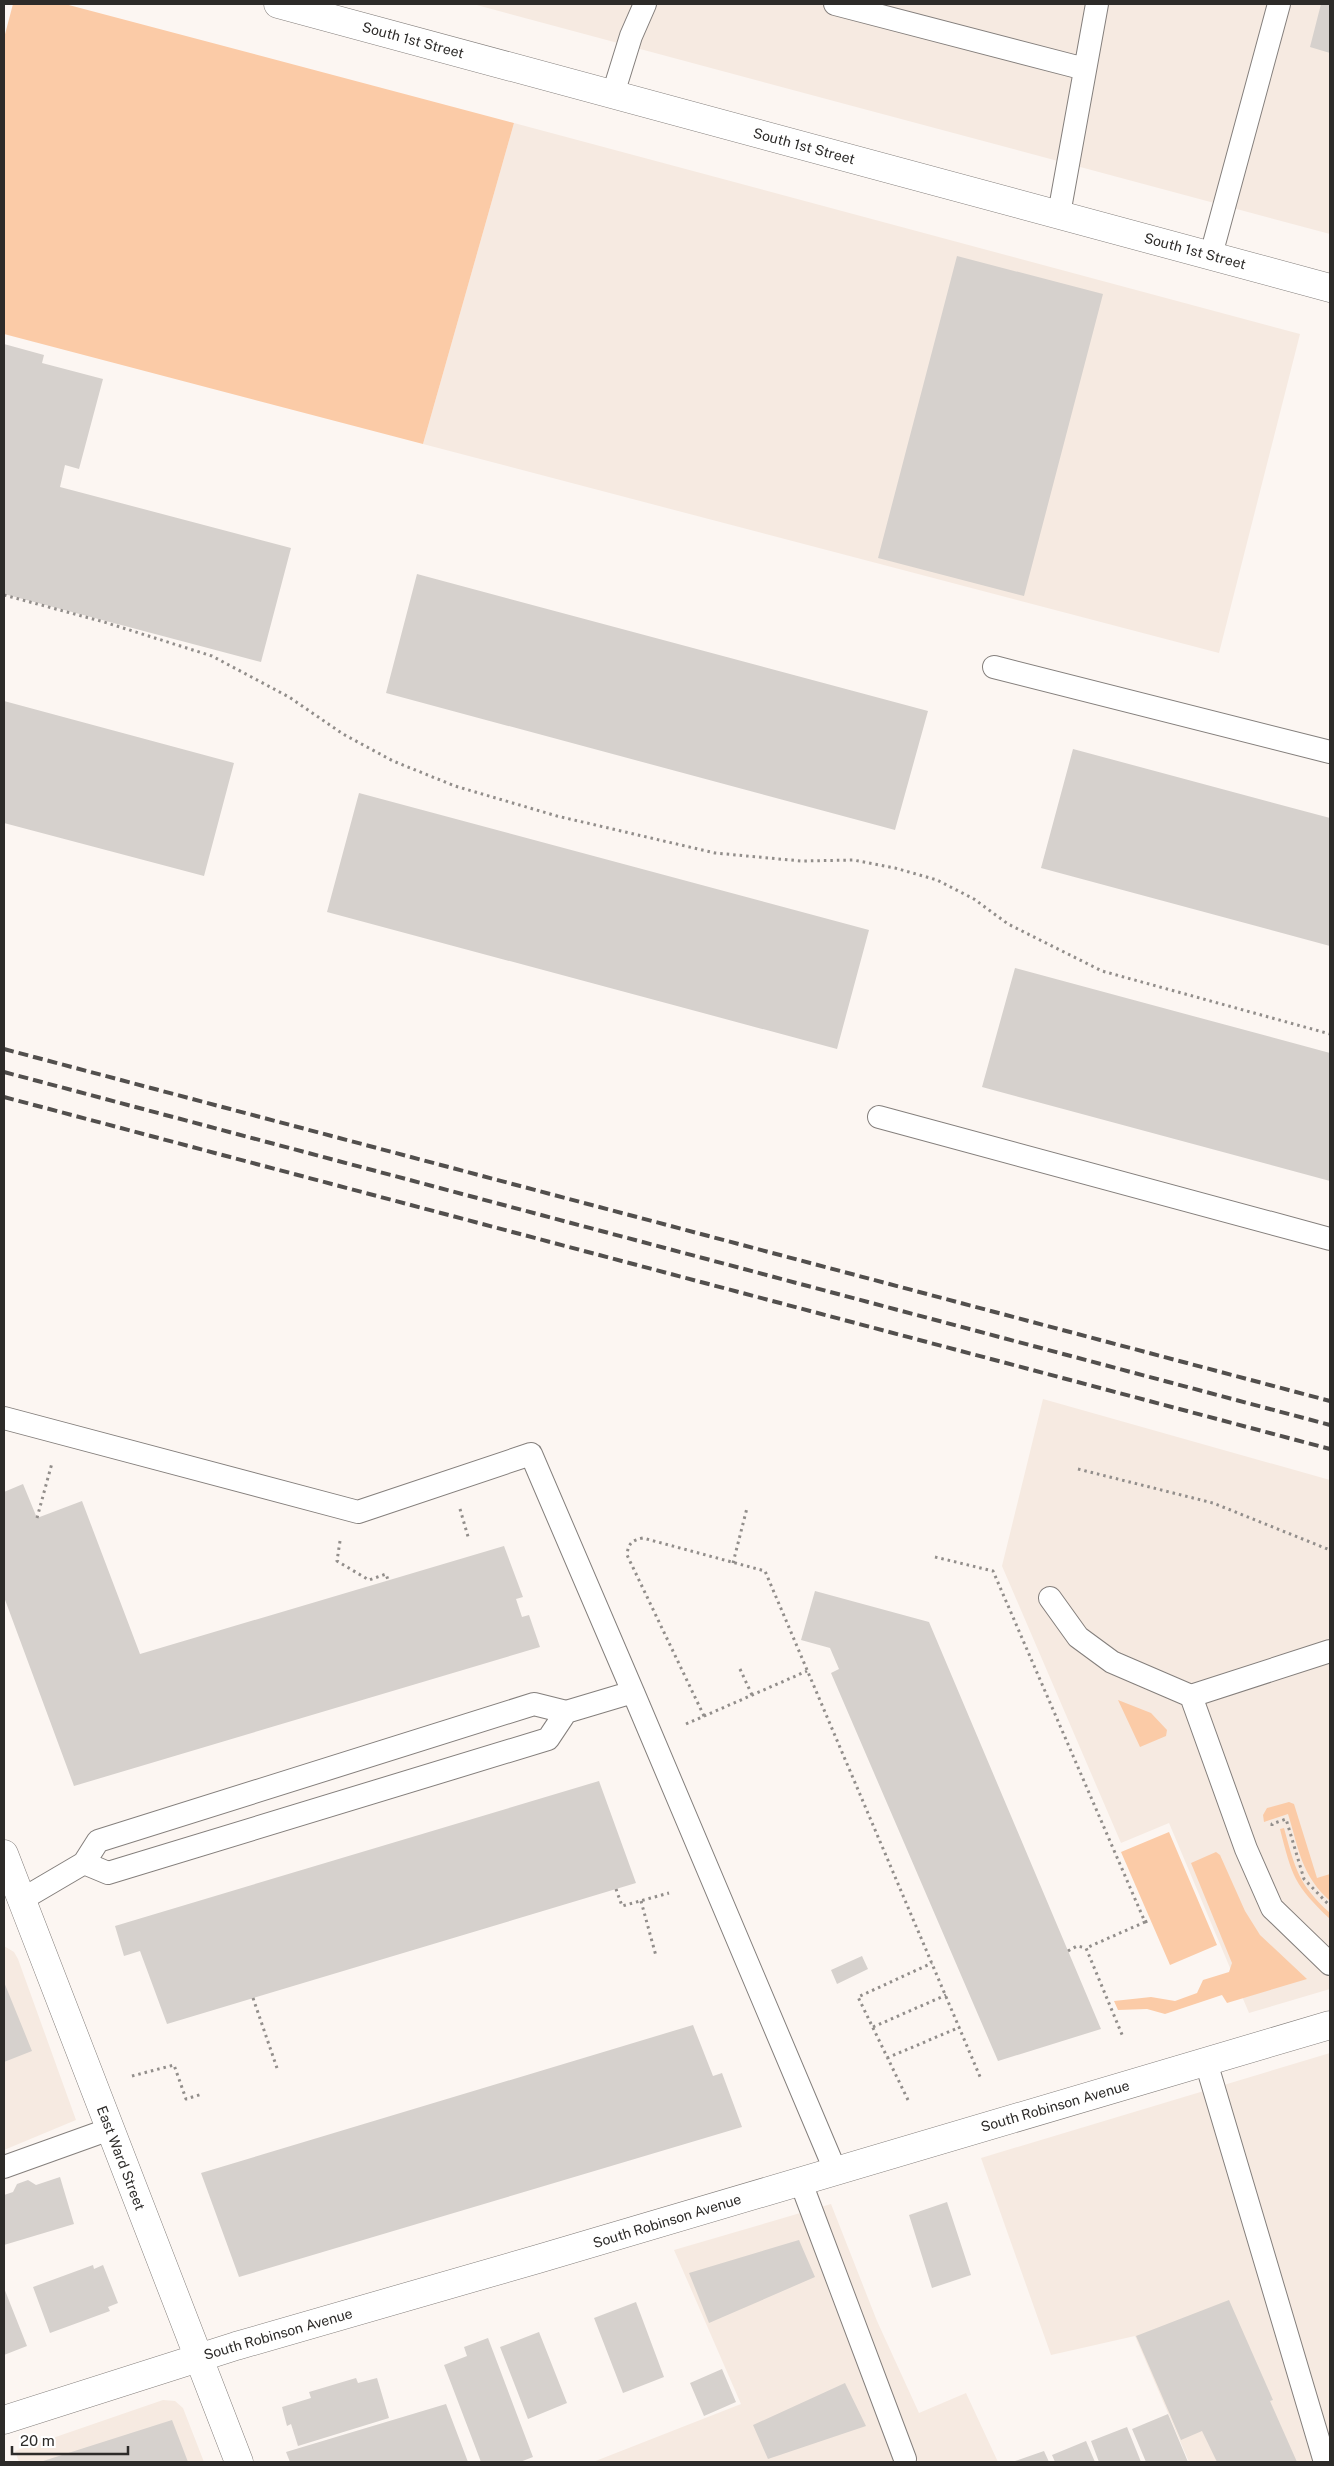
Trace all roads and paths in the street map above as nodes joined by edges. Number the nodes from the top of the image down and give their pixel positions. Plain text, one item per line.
1 (278, 4) edge
2 (645, 4) edge
3 (835, 4) edge
4 (1097, 4) edge
5 (1279, 4) edge
6 (1085, 69) junction
7 (613, 94) junction
8 (1059, 214) junction
9 (1211, 255) junction
10 (1330, 288) edge
11 (4, 595) edge
12 (994, 667) dead end
13 (1330, 752) edge
14 (1330, 1034) edge
15 (879, 1117) dead end
16 (1330, 1239) edge
17 (4, 1418) edge
18 (1078, 1469) dead end
19 (46, 1486) dead end
20 (747, 1508) dead end
21 (346, 1509) junction
22 (37, 1518) dead end
23 (1330, 1550) edge
24 (935, 1556) dead end
25 (733, 1563) junction
26 (388, 1580) dead end
27 (1050, 1598) dead end
28 (1330, 1651) edge
29 (740, 1669) dead end
30 (807, 1671) junction
31 (633, 1692) junction
32 (752, 1695) junction
33 (1191, 1696) junction
34 (566, 1712) junction
35 (704, 1716) junction
36 (686, 1724) dead end
37 (1274, 1833) dead end
38 (4, 1854) edge
39 (84, 1863) junction
40 (616, 1889) dead end
41 (669, 1893) dead end
42 (641, 1901) junction
43 (13, 1903) edge
44 (1330, 1906) edge
45 (1150, 1920) dead end
46 (1146, 1922) junction
47 (1086, 1948) junction
48 (1068, 1951) dead end
49 (656, 1956) dead end
50 (932, 1963) junction
51 (1330, 1964) edge
52 (946, 1995) junction
53 (253, 1998) dead end
54 (1330, 2025) edge
55 (873, 2027) junction
56 (960, 2027) junction
57 (1123, 2037) dead end
58 (887, 2058) junction
59 (1206, 2062) junction
60 (278, 2071) dead end
61 (132, 2076) dead end
62 (981, 2079) dead end
63 (202, 2094) dead end
64 (908, 2100) dead end
65 (110, 2129) junction
66 (4, 2167) edge
67 (835, 2170) junction
68 (800, 2180) junction
69 (199, 2357) junction
70 (4, 2420) edge
71 (905, 2459) dead end
72 (239, 2462) edge
73 (1325, 2462) edge

1 - 7 street, South 1st Street
2 - 7 lane
3 - 6 lane
4 - 6 lane
5 - 9 lane
6 - 8 lane
7 - 8 street, South 1st Street
8 - 9 street, South 1st Street
9 - 10 street, South 1st Street
11 - 14 path
12 - 13 lane
15 - 16 lane
17 - 21 lane
18 - 23 path
19 - 22 path
20 - 25 path
21 - 26 path
21 - 31 lane
24 - 46 path
25 - 30 path
25 - 35 path
27 - 33 lane
28 - 33 lane
29 - 32 path
30 - 32 path
30 - 50 path
31 - 34 lane
31 - 67 lane
32 - 35 path
33 - 51 lane
34 - 39 lane
34 - 39 lane
35 - 36 path
37 - 44 path
38 - 43 street, East Ward Street
39 - 43 lane
40 - 42 path
41 - 42 path
42 - 49 path
43 - 65 street, East Ward Street
45 - 46 path
46 - 47 path
47 - 48 path
47 - 57 path
50 - 52 path
50 - 55 path
52 - 55 path
52 - 56 path
53 - 60 path
54 - 59 street, South Robinson Avenue
55 - 58 path
56 - 58 path
56 - 62 path
58 - 64 path
59 - 67 street, South Robinson Avenue
59 - 73 lane
61 - 63 path
65 - 66 lane
65 - 69 street, East Ward Street
67 - 68 street, South Robinson Avenue
68 - 69 street, South Robinson Avenue
68 - 71 lane
69 - 70 street, South Robinson Avenue
69 - 72 street, East Ward Street

